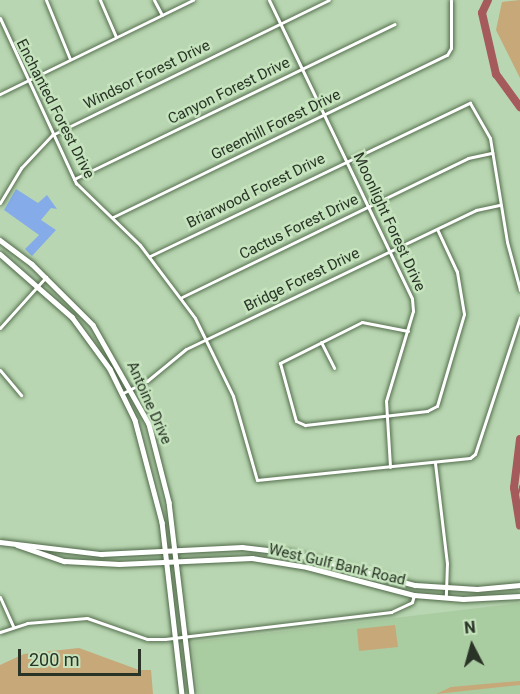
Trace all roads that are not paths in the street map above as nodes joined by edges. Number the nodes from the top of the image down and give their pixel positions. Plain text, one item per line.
1 (46, 0) edge
2 (100, 0) edge
3 (154, 0) edge
4 (193, 0) edge
5 (269, 0) edge
6 (329, 0) edge
7 (452, 0) edge
8 (162, 15) junction
9 (0, 18) edge
10 (280, 23) junction
11 (395, 24) dead end
12 (116, 37) junction
13 (70, 59) junction
14 (302, 69) junction
15 (26, 81) junction
16 (0, 94) edge
17 (325, 115) junction
18 (52, 135) junction
19 (493, 153) junction
20 (346, 160) junction
21 (74, 179) junction
22 (0, 203) edge
23 (501, 205) junction
24 (369, 206) junction
25 (113, 217) junction
26 (437, 229) junction
27 (0, 240) edge
28 (391, 251) junction
29 (0, 254) edge
30 (150, 256) junction
31 (46, 277) junction
32 (40, 285) junction
33 (520, 290) edge
34 (182, 297) junction
35 (520, 317) edge
36 (0, 328) edge
37 (408, 331) junction
38 (207, 340) junction
39 (321, 342) junction
40 (334, 368) dead end
41 (0, 370) edge
42 (132, 389) junction
43 (123, 393) junction
44 (21, 395) dead end
45 (386, 416) junction
46 (435, 463) junction
47 (390, 467) junction
48 (0, 542) edge
49 (8, 543) junction
50 (211, 547) junction
51 (242, 547) junction
52 (166, 551) junction
53 (174, 552) junction
54 (101, 554) junction
55 (211, 557) junction
56 (240, 557) junction
57 (166, 560) junction
58 (175, 560) junction
59 (101, 564) junction
60 (382, 579) junction
61 (520, 585) edge
62 (379, 588) junction
63 (446, 588) junction
64 (414, 595) junction
65 (0, 597) edge
66 (520, 597) edge
67 (445, 598) junction
68 (13, 626) junction
69 (0, 632) edge
70 (185, 637) junction
71 (175, 638) junction
72 (182, 694) edge
73 (192, 694) edge

1 - 13 street
2 - 12 street
3 - 8 street
4 - 8 street
5 - 10 street, Moonlight Forest Drive
6 - 10 street, Windsor Forest Drive
7 - 17 street, Greenhill Forest Drive
8 - 12 street
9 - 15 street, Enchanted Forest Drive
10 - 14 street, Moonlight Forest Drive
10 - 18 street, Windsor Forest Drive
11 - 14 street, Canyon Forest Drive
12 - 13 street
13 - 15 street
14 - 17 street, Moonlight Forest Drive
14 - 21 street, Canyon Forest Drive
15 - 16 street
15 - 18 street, Enchanted Forest Drive
17 - 20 street, Moonlight Forest Drive
17 - 25 street, Greenhill Forest Drive
18 - 21 street, Enchanted Forest Drive
18 - 22 street, Windsor Forest Drive
19 - 20 street, Briarwood Forest Drive
19 - 23 street
19 - 24 street, Cactus Forest Drive
20 - 24 street, Moonlight Forest Drive
20 - 30 street, Briarwood Forest Drive
21 - 25 street, Enchanted Forest Drive
23 - 26 street, Bridge Forest Drive
23 - 33 street
24 - 28 street, Moonlight Forest Drive
24 - 34 street, Cactus Forest Drive
25 - 30 street, Enchanted Forest Drive
26 - 28 street, Bridge Forest Drive
26 - 45 street
27 - 31 main road, Antoine Drive
28 - 37 street, Moonlight Forest Drive
28 - 38 street, Bridge Forest Drive
29 - 32 main road, Antoine Drive
30 - 34 street, Enchanted Forest Drive
31 - 32 street
31 - 42 main road, Antoine Drive
32 - 36 street
32 - 43 main road, Antoine Drive
34 - 38 street, Enchanted Forest Drive
35 - 46 street
37 - 39 street
37 - 45 street, Moonlight Forest Drive
38 - 42 street, Bridge Forest Drive
38 - 47 street, Enchanted Forest Drive
39 - 40 street
39 - 45 street
41 - 44 street
42 - 43 street, Bridge Forest Drive
42 - 53 main road, Antoine Drive
43 - 52 main road, Antoine Drive
45 - 47 street, Moonlight Forest Drive
46 - 47 street
46 - 63 street
48 - 49 main road, West Gulf Bank Road
49 - 54 main road, West Gulf Bank Road
49 - 59 main road, West Gulf Bank Road
50 - 51 main road, West Gulf Bank Road
50 - 53 main road, West Gulf Bank Road
50 - 55 main road
51 - 56 main road
51 - 60 main road, West Gulf Bank Road
52 - 53 main road, West Gulf Bank Road
52 - 54 main road, West Gulf Bank Road
52 - 57 main road, Antoine Drive
53 - 58 main road, Antoine Drive
54 - 59 main road
55 - 56 main road, West Gulf Bank Road
55 - 58 main road, West Gulf Bank Road
56 - 62 main road, West Gulf Bank Road
57 - 58 main road, West Gulf Bank Road
57 - 59 main road, West Gulf Bank Road
57 - 71 main road, Antoine Drive
58 - 70 main road, Antoine Drive
60 - 62 main road
60 - 63 main road, West Gulf Bank Road
61 - 63 main road, West Gulf Bank Road
62 - 64 main road, West Gulf Bank Road
63 - 67 street
64 - 67 main road, West Gulf Bank Road
64 - 70 street
65 - 68 street
66 - 67 main road, West Gulf Bank Road
68 - 69 street
68 - 71 street
70 - 71 street
70 - 73 main road, Antoine Drive
71 - 72 main road, Antoine Drive

